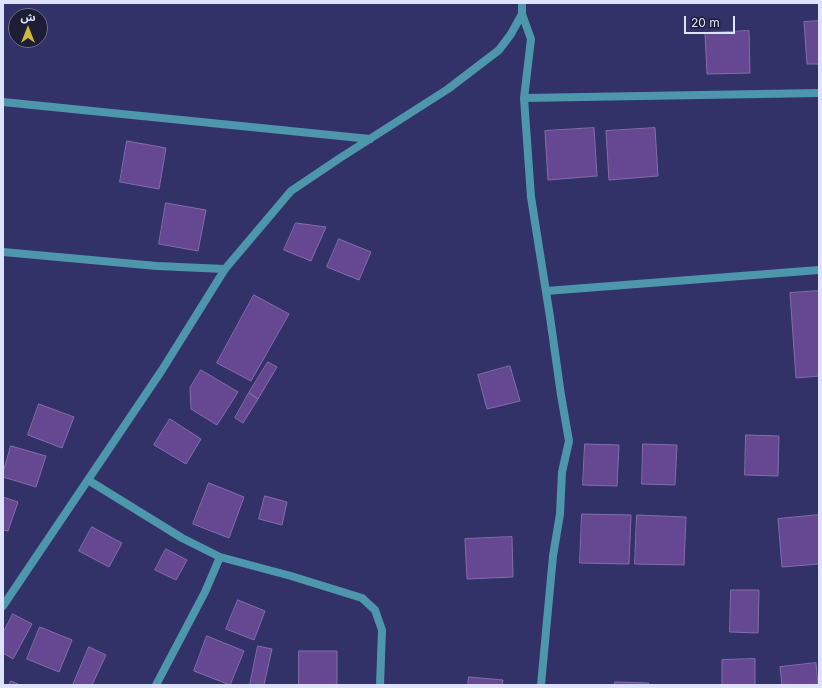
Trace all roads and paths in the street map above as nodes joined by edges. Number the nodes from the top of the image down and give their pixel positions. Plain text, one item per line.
1 (522, 3) edge
2 (522, 14) junction
3 (819, 93) edge
4 (524, 98) junction
5 (3, 102) edge
6 (370, 139) junction
7 (3, 252) edge
8 (225, 269) junction
9 (819, 270) edge
10 (546, 290) junction
11 (88, 480) junction
12 (220, 557) junction
13 (3, 606) edge
14 (156, 685) edge
15 (380, 685) edge
16 (541, 685) edge

1 - 2 street
2 - 4 street
2 - 6 street
3 - 4 street
4 - 10 street
5 - 6 street
6 - 8 street
7 - 8 street
8 - 11 street
9 - 10 street
10 - 16 street
11 - 12 street
11 - 13 street
12 - 14 street
12 - 15 street

